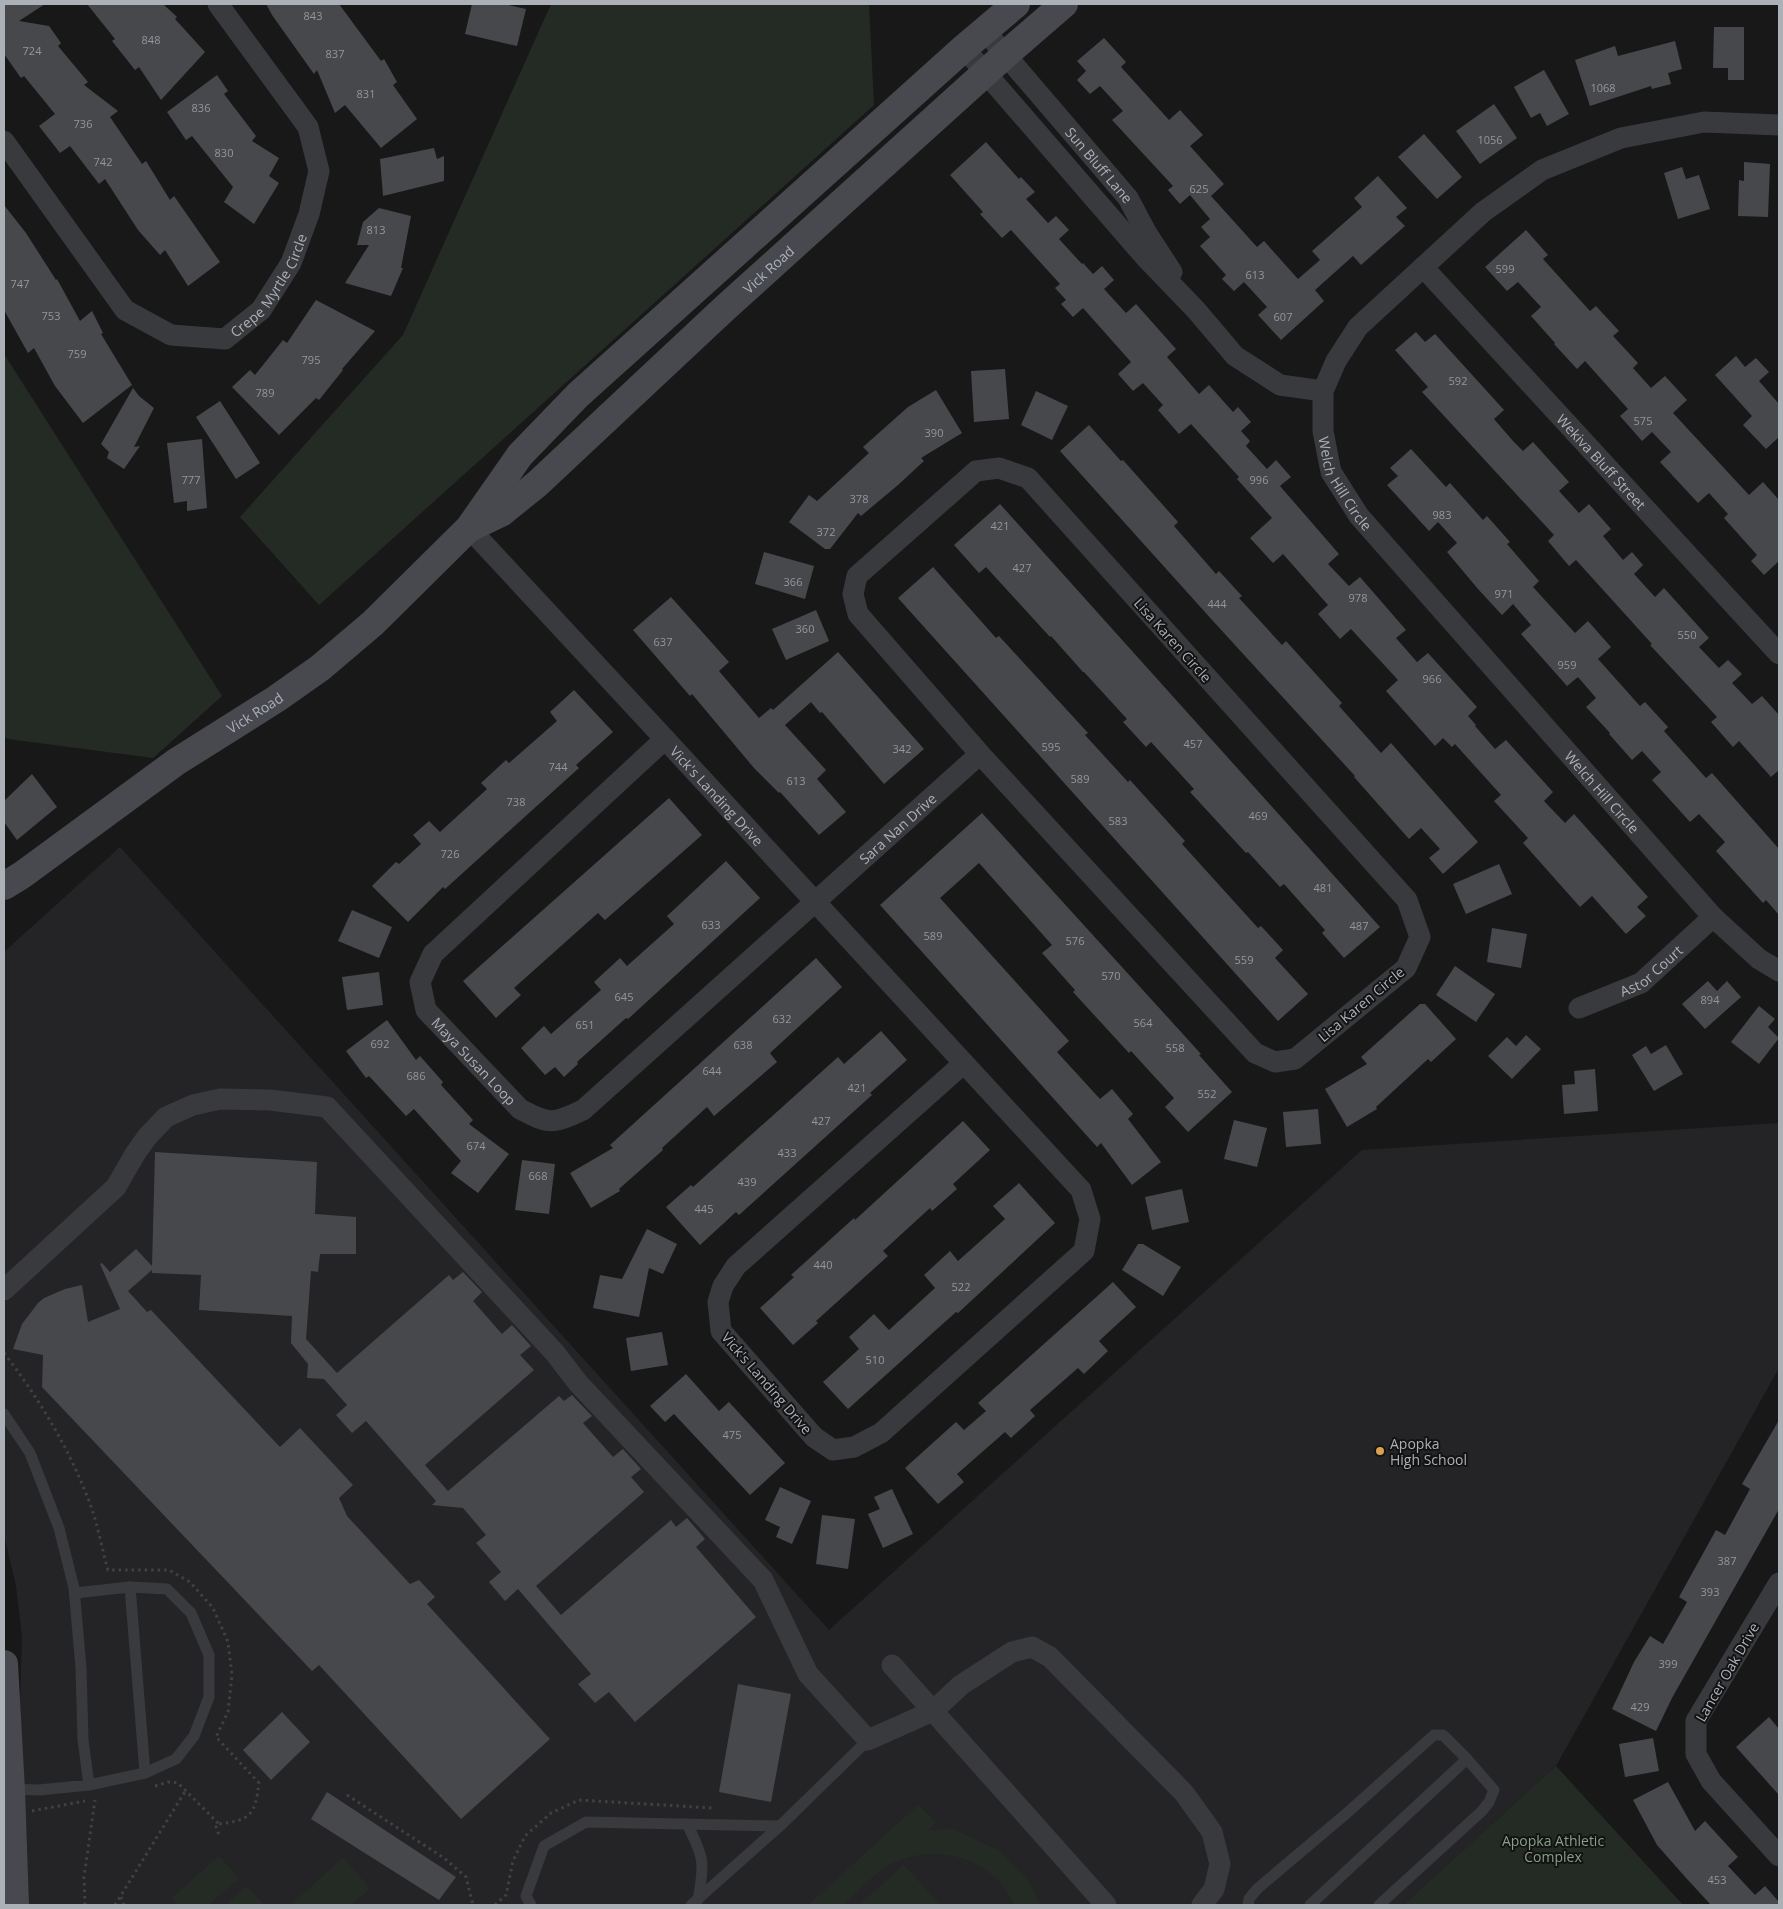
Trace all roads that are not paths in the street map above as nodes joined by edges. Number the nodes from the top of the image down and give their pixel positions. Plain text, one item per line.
1 (218, 4) edge
2 (1016, 4) edge
3 (1064, 4) edge
4 (985, 31) junction
5 (964, 48) junction
6 (1005, 54) junction
7 (985, 72) junction
8 (1779, 125) edge
9 (4, 141) edge
10 (1424, 267) junction
11 (1196, 310) junction
12 (1322, 391) junction
13 (468, 528) junction
14 (1779, 654) edge
15 (665, 739) junction
16 (980, 754) junction
17 (13, 880) edge
18 (816, 902) junction
19 (4, 903) edge
20 (1713, 917) junction
21 (1779, 971) edge
22 (1579, 1008) dead end
23 (964, 1063) junction
24 (4, 1290) edge
25 (4, 1414) edge
26 (1779, 1583) edge
27 (130, 1588) junction
28 (75, 1592) junction
29 (4, 1664) edge
30 (892, 1666) dead end
31 (933, 1711) junction
32 (868, 1740) junction
33 (1467, 1759) junction
34 (145, 1773) junction
35 (89, 1785) junction
36 (8, 1788) edge
37 (686, 1824) junction
38 (780, 1826) junction
39 (1779, 1856) edge
40 (695, 1903) edge
41 (15, 1905) edge
42 (531, 1905) edge
43 (1106, 1905) edge
44 (1202, 1905) edge
45 (1248, 1905) edge
46 (1310, 1905) edge
47 (1379, 1905) edge

1 - 9 street, Crepe Myrtle Circle
2 - 4 street, Vick Road
3 - 6 street, Vick Road
4 - 5 street, Vick Road
4 - 6 street, Sun Bluff Lane
5 - 7 street, Sun Bluff Lane
5 - 13 street, Vick Road
6 - 7 street, Vick Road
6 - 11 street, Sun Bluff Lane
7 - 11 street, Sun Bluff Lane
7 - 13 street, Vick Road
8 - 10 street, Welch Hill Circle
10 - 12 street, Welch Hill Circle
10 - 14 street, Wekiva Bluff Street
11 - 12 street, Sun Bluff Lane
12 - 20 street, Welch Hill Circle
13 - 15 street, Vick's Landing Drive
13 - 17 street, Vick Road
15 - 18 street, Vick's Landing Drive
15 - 18 street, Maya Susan Loop
16 - 16 street, Lisa Karen Circle
16 - 18 street, Sara Nan Drive
17 - 19 street, Vick Road
18 - 23 street, Vick's Landing Drive
20 - 21 street, Welch Hill Circle
20 - 22 street, Astor Court
23 - 23 street, Vick's Landing Drive
24 - 32 street
25 - 28 lane
26 - 39 street, Lancer Oak Drive
27 - 28 lane
27 - 34 lane
27 - 34 lane
28 - 35 lane
29 - 36 street
30 - 31 street
31 - 32 street
31 - 43 street
31 - 44 street
32 - 38 lane
33 - 45 lane
33 - 46 lane
33 - 47 lane
34 - 35 lane
35 - 36 lane
36 - 41 street
37 - 38 lane
37 - 40 lane
37 - 42 lane
38 - 40 lane

